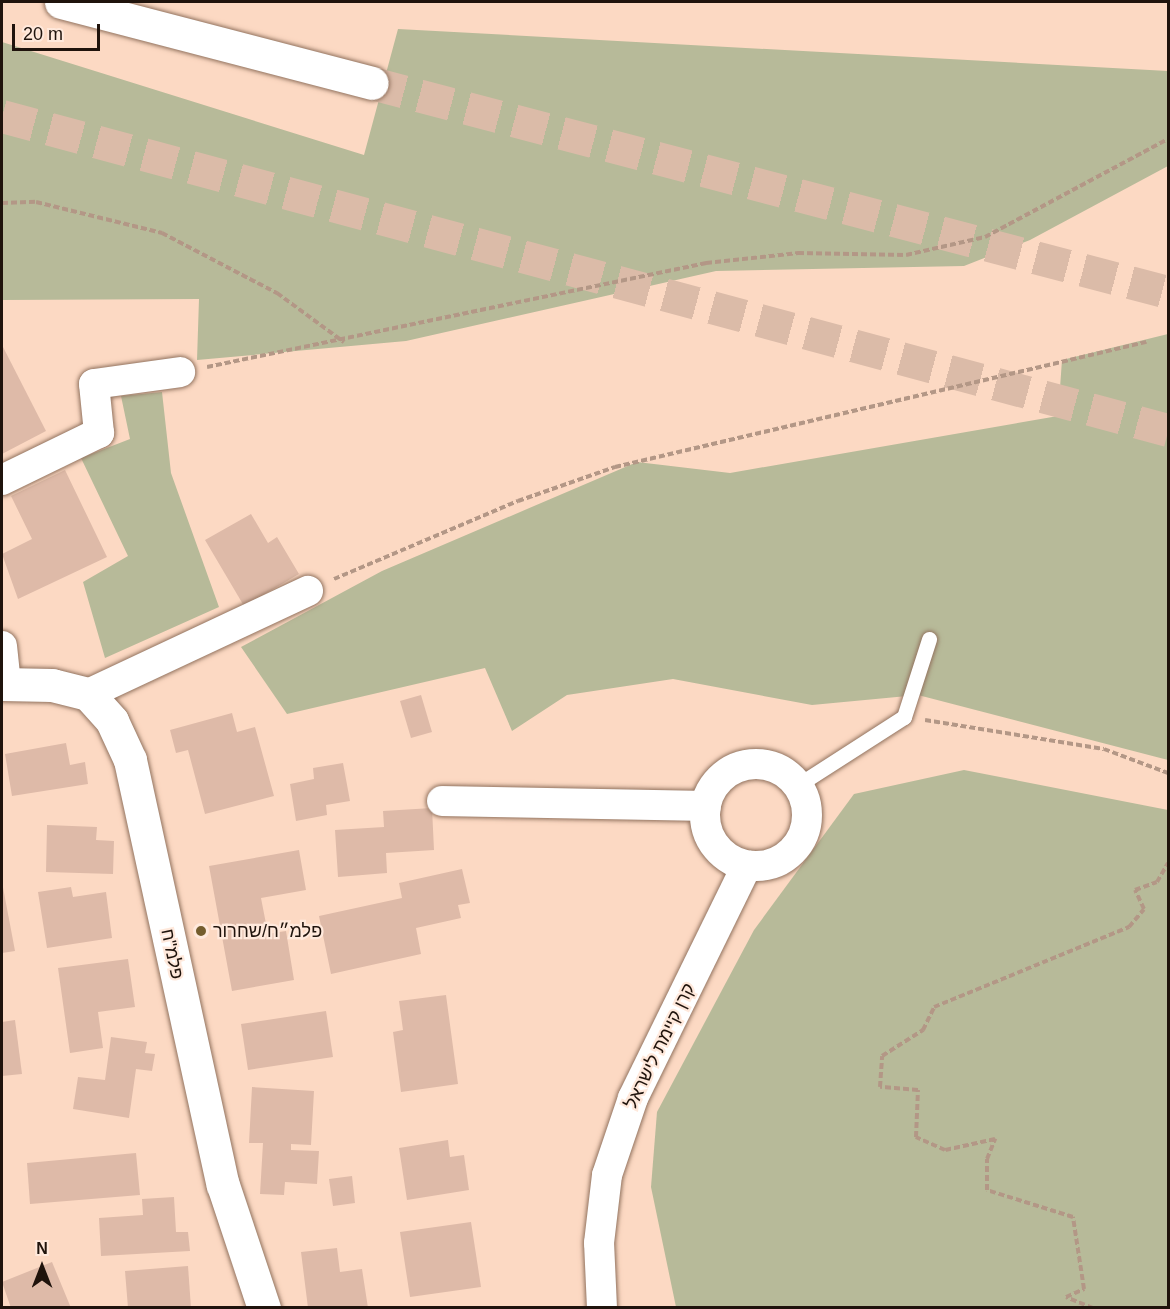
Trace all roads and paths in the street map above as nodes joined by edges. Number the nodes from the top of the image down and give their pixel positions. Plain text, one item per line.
1 (61, 2) edge
2 (372, 83) tunnel mouth
3 (1168, 139) edge
4 (2, 203) edge
5 (344, 342) junction
6 (1146, 342) dead end
7 (180, 372) joint
8 (2, 480) edge
9 (308, 591) joint
10 (929, 639) dead end
11 (2, 646) edge
12 (4, 684) edge
13 (88, 694) junction
14 (904, 717) junction
15 (1168, 773) edge
16 (798, 785) junction
17 (442, 801) dead end
18 (706, 806) junction
19 (1168, 862) edge
20 (747, 865) junction
21 (264, 1308) edge
22 (602, 1308) edge
23 (1093, 1308) edge

1 - 2 main road
3 - 5 path
4 - 5 path
5 - 7 path
6 - 9 path
7 - 8 street
9 - 13 street
10 - 14 lane
11 - 12 street
12 - 13 main road
13 - 21 main road, פלמ"ח
14 - 15 path
14 - 16 lane
16 - 18 street
16 - 20 street
17 - 18 street
18 - 20 street
19 - 23 path
20 - 22 street, קרן קיימת לישראל

